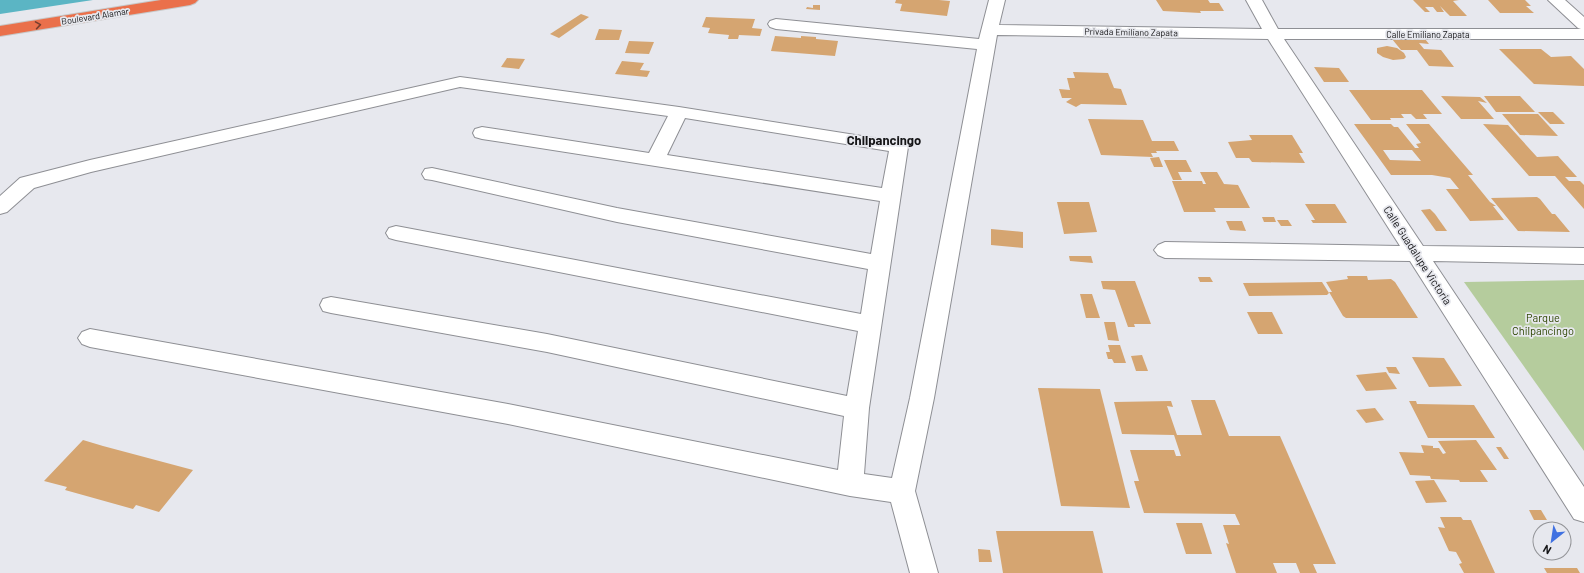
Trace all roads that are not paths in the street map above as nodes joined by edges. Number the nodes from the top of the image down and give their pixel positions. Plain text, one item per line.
1 (190, 0) edge
2 (997, 0) edge
3 (1254, 0) edge
4 (1556, 0) edge
5 (776, 24) dead end
6 (1584, 25) edge
7 (0, 32) edge
8 (1273, 34) junction
9 (1584, 34) edge
10 (988, 38) junction
11 (679, 112) junction
12 (482, 133) dead end
13 (655, 160) junction
14 (432, 174) dead end
15 (889, 196) junction
16 (0, 207) edge
17 (396, 232) dead end
18 (1165, 250) dead end
19 (1418, 255) junction
20 (1584, 256) edge
21 (880, 263) junction
22 (331, 305) dead end
23 (870, 325) junction
24 (90, 338) dead end
25 (857, 408) junction
26 (850, 484) junction
27 (902, 491) junction
28 (1584, 510) edge
29 (924, 573) edge

7 -> 1 highway, Boulevard Alamar
2 - 10 street
3 - 8 street, Calle Guadalupe Victoria
4 - 6 street
5 - 10 street, Privada Emiliano Zapata
8 - 9 street, Calle Emiliano Zapata
8 - 10 street, Privada Emiliano Zapata
8 - 19 street, Calle Guadalupe Victoria
10 - 27 street
11 - 13 street
11 - 15 street
11 - 16 street
12 - 13 street
13 - 15 street
14 - 21 street
15 - 21 street
17 - 23 street
18 - 19 street
19 - 20 street
19 - 28 street, Calle Guadalupe Victoria
21 - 23 street
22 - 25 street
23 - 25 street
24 - 26 street
25 - 26 street
26 - 27 street
27 - 29 street

